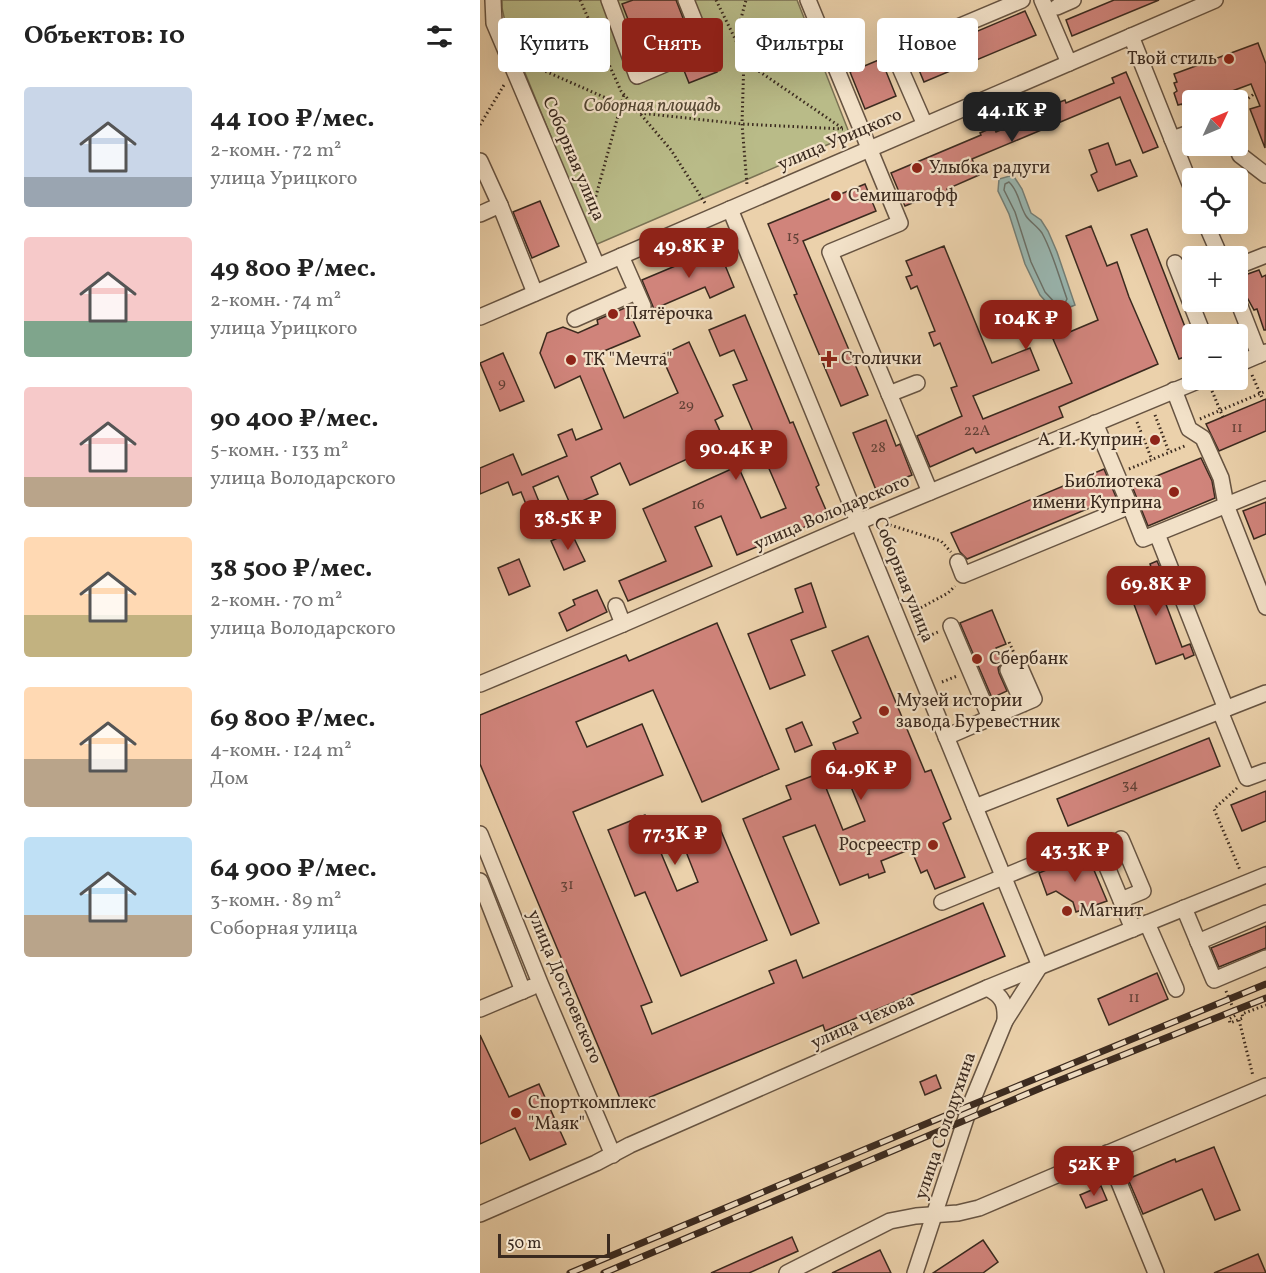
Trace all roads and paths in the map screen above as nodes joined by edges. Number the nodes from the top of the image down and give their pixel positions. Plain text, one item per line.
1 (494, 0) edge
2 (580, 0) edge
3 (609, 0) edge
4 (686, 0) edge
5 (716, 0) edge
6 (746, 0) edge
7 (808, 0) edge
8 (1022, 0) edge
9 (1042, 0) edge
10 (1073, 0) edge
11 (1215, 0) edge
12 (1195, 4) edge
13 (1057, 7) dead end
14 (741, 18) edge
15 (483, 27) edge
16 (1131, 36) junction
17 (735, 39) edge
18 (1069, 63) junction
19 (546, 72) edge
20 (744, 72) edge
21 (760, 72) edge
22 (507, 81) dead end
23 (1255, 93) dead end
24 (624, 94) junction
25 (1248, 99) edge
26 (621, 105) junction
27 (640, 113) junction
28 (742, 124) junction
29 (480, 125) edge
30 (925, 125) junction
31 (1182, 136) edge
32 (1172, 139) junction
33 (869, 149) junction
34 (1241, 156) edge
35 (480, 161) edge
36 (1184, 168) edge
37 (1266, 176) edge
38 (747, 185) dead end
39 (705, 203) dead end
40 (500, 205) junction
41 (730, 209) junction
42 (480, 213) edge
43 (589, 222) dead end
44 (1266, 255) edge
45 (621, 256) junction
46 (1248, 262) edge
47 (1175, 263) dead end
48 (597, 266) junction
49 (535, 293) junction
50 (1243, 312) edge
51 (480, 317) edge
52 (575, 319) dead end
53 (1199, 324) edge
54 (1263, 353) edge
55 (1248, 360) edge
56 (1252, 375) dead end
57 (917, 383) dead end
58 (1182, 387) edge
59 (1174, 390) junction
60 (1212, 391) dead end
61 (1266, 391) edge
62 (1260, 393) junction
63 (890, 394) junction
64 (1263, 400) dead end
65 (1220, 410) junction
66 (1154, 414) dead end
67 (1223, 417) dead end
68 (1137, 422) dead end
69 (1095, 423) junction
70 (1187, 424) junction
71 (1203, 438) junction
72 (1169, 452) junction
73 (1152, 460) junction
74 (1116, 474) junction
75 (1266, 489) edge
76 (930, 492) junction
77 (1226, 505) junction
78 (1130, 506) junction
79 (858, 522) junction
80 (888, 525) dead end
81 (1157, 534) junction
82 (961, 568) junction
83 (1266, 604) edge
84 (616, 606) dead end
85 (913, 612) dead end
86 (623, 624) junction
87 (951, 626) dead end
88 (480, 684) edge
89 (1266, 693) edge
90 (1023, 704) dead end
91 (1223, 710) junction
92 (990, 718) junction
93 (946, 736) junction
94 (1266, 771) edge
95 (1247, 778) junction
96 (975, 807) junction
97 (480, 834) edge
98 (1121, 838) dead end
99 (1240, 870) dead end
100 (1266, 875) edge
101 (1004, 876) junction
102 (480, 881) edge
103 (1121, 900) junction
104 (942, 902) dead end
105 (1184, 908) junction
106 (1266, 914) edge
107 (1140, 926) junction
108 (1198, 942) junction
109 (1266, 958) edge
110 (1040, 966) junction
111 (1220, 977) junction
112 (540, 983) junction
113 (987, 988) junction
114 (1176, 989) dead end
115 (523, 991) junction
116 (1266, 1005) edge
117 (480, 1009) edge
118 (1239, 1020) junction
119 (1005, 1021) junction
120 (1262, 1088) edge
121 (1107, 1153) junction
122 (613, 1155) junction
123 (480, 1214) edge
124 (935, 1215) junction
125 (787, 1273) edge
126 (915, 1273) edge
127 (1156, 1273) edge

1 - 15 street, Соборная улица
2 - 24 path
3 - 4 street
5 - 17 path
6 - 14 path
7 - 33 street
8 - 30 street
9 - 18 street
10 - 13 street
11 - 12 street, улица Урицкого
12 - 16 street, улица Урицкого
15 - 48 street, Соборная улица
16 - 18 street, улица Урицкого
16 - 32 street
18 - 30 street, улица Урицкого
19 - 26 path
20 - 28 path
21 - 28 path
22 - 29 path
23 - 25 path
24 - 26 path
24 - 27 path
26 - 27 path
26 - 43 path
27 - 28 path
27 - 39 path
28 - 38 path
30 - 33 street, улица Урицкого
31 - 32 street
32 - 36 street
33 - 41 street, улица Урицкого
33 - 63 street
34 - 37 street
35 - 40 street
40 - 42 street
40 - 49 street
41 - 45 street, улица Урицкого
41 - 79 street, Соборная улица
44 - 46 street
45 - 48 street, улица Урицкого
45 - 52 street
47 - 53 street
48 - 49 street, улица Урицкого
49 - 51 street, улица Урицкого
50 - 54 street
54 - 55 street
56 - 62 path
57 - 63 street
58 - 59 street, улица Володарского
59 - 69 street, улица Володарского
59 - 70 street
60 - 65 path
61 - 62 path
62 - 64 path
62 - 65 path
63 - 76 street
65 - 67 path
65 - 70 path
66 - 72 path
68 - 73 path
69 - 74 street
69 - 76 street, улица Володарского
70 - 71 street
71 - 72 path
71 - 77 street
72 - 73 path
73 - 74 path
74 - 78 street
75 - 77 street
76 - 79 street, улица Володарского
77 - 81 street
77 - 83 street
78 - 81 street
78 - 82 street
79 - 86 street, улица Володарского
79 - 93 street, Соборная улица
80 - 82 path
81 - 91 street
82 - 85 path
84 - 86 street
86 - 88 street, улица Володарского
87 - 92 street
89 - 91 street
90 - 92 street
91 - 95 street
91 - 96 street
92 - 93 street
93 - 96 street, Соборная улица
94 - 95 street
95 - 99 path
96 - 101 street, Соборная улица
97 - 112 street, улица Достоевского
98 - 103 street
100 - 105 street, улица Чехова
101 - 103 street
101 - 104 street
101 - 110 street, Соборная улица
102 - 115 street
103 - 107 street
105 - 107 street, улица Чехова
105 - 108 street
106 - 108 street
107 - 110 street, улица Чехова
107 - 114 street
108 - 111 street
109 - 111 street
110 - 113 street, улица Чехова
110 - 119 street, улица Солодухина
111 - 118 path
112 - 115 street
112 - 122 street, улица Достоевского
113 - 119 street
113 - 122 street, улица Чехова
115 - 117 street
116 - 118 path
118 - 120 path
119 - 124 street, улица Солодухина
120 - 121 street
121 - 124 street
121 - 127 street
122 - 123 street, улица Чехова
124 - 125 street
124 - 126 street, улица Солодухина

